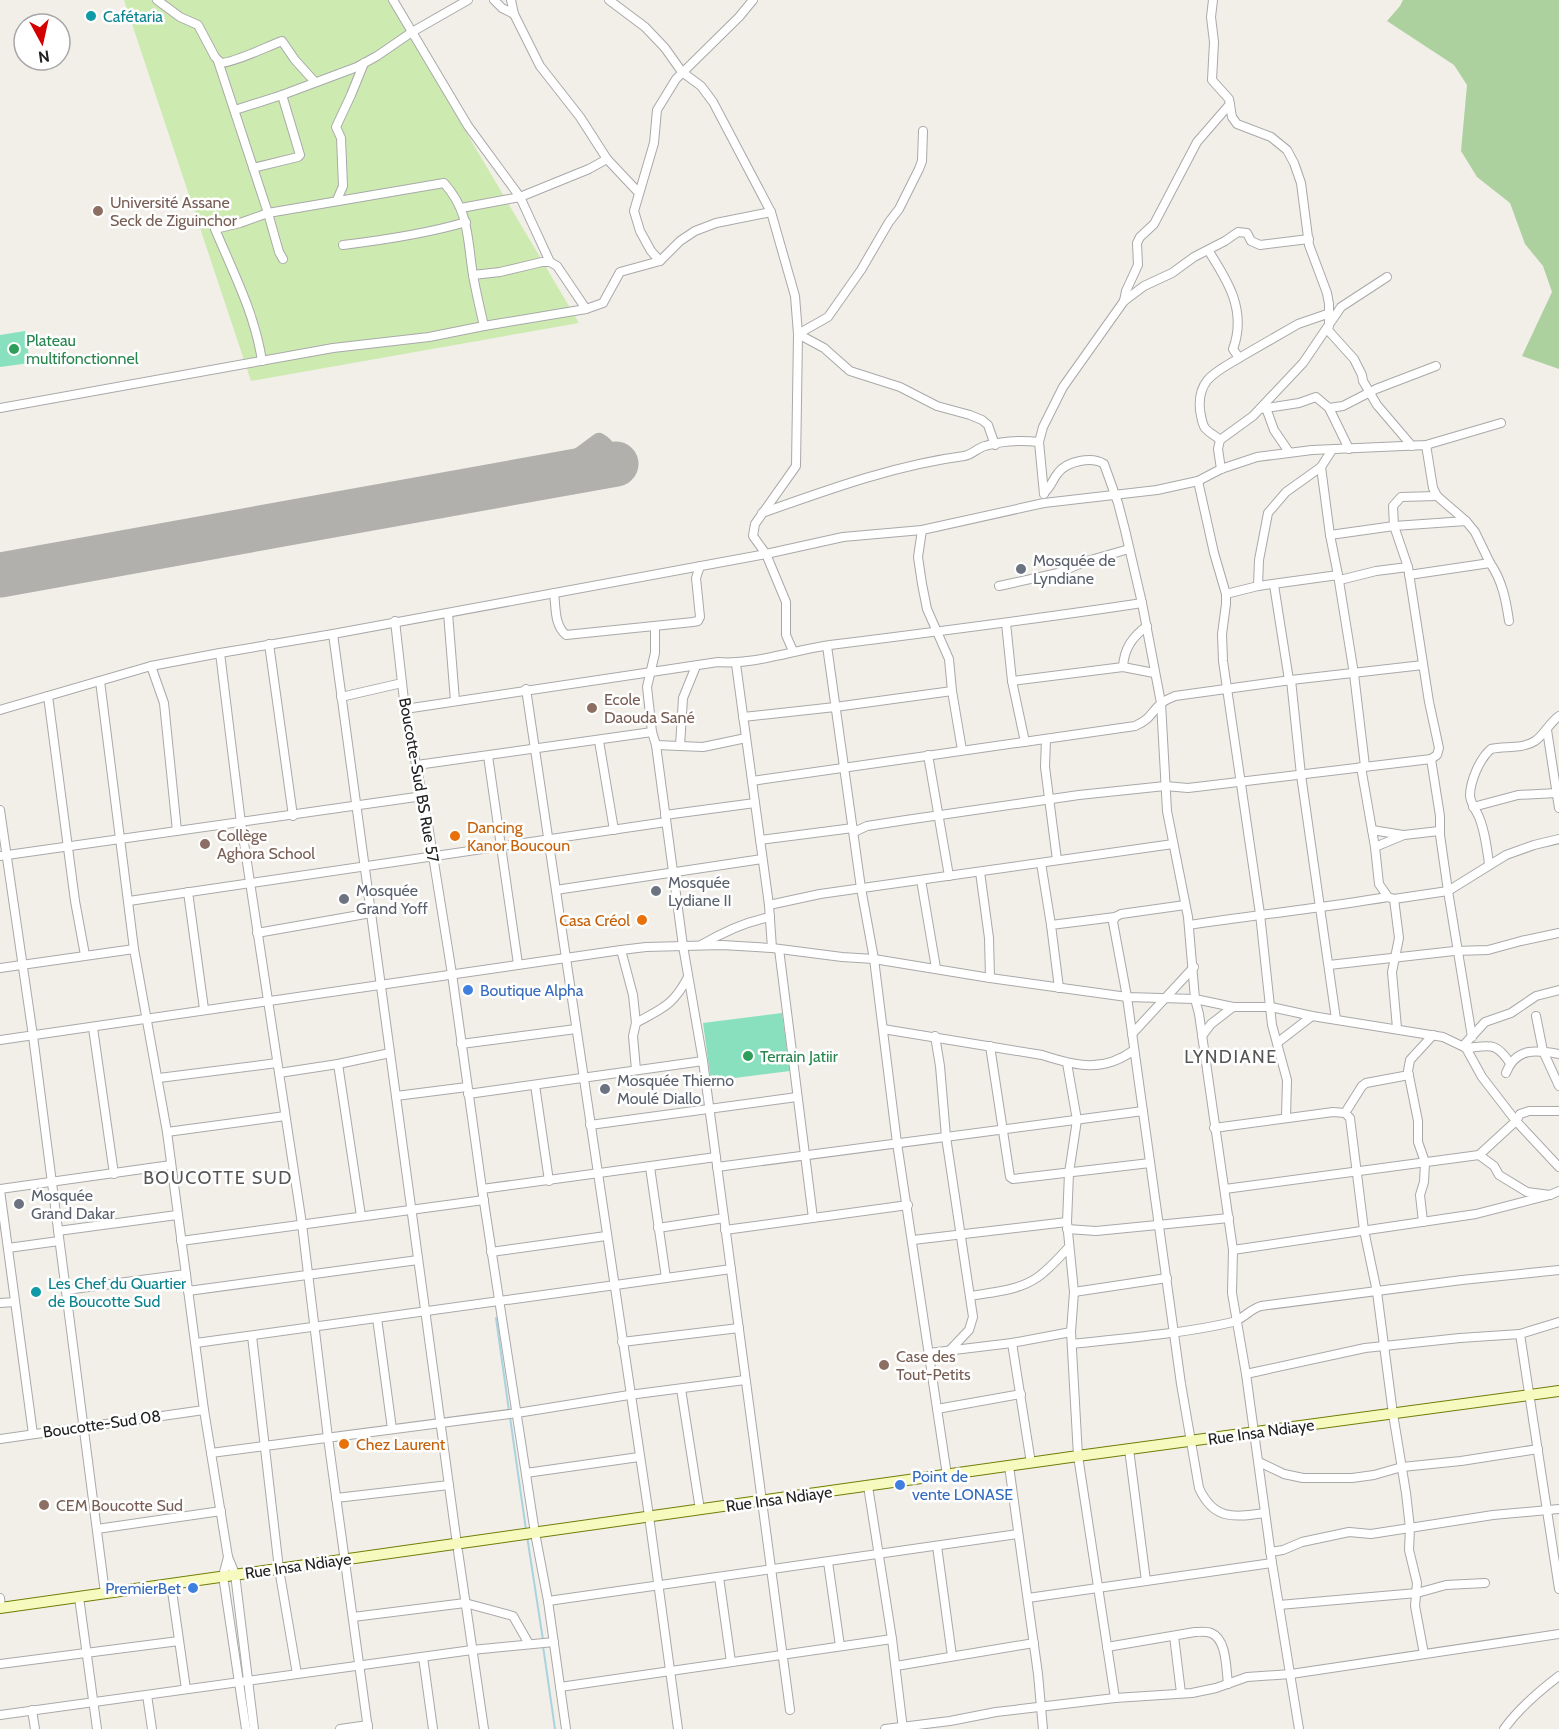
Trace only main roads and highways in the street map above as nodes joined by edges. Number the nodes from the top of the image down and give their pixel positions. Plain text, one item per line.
1 (1559, 1391) edge
2 (0, 1604) edge

1 - 2 main road, Rue Insa Ndiaye

